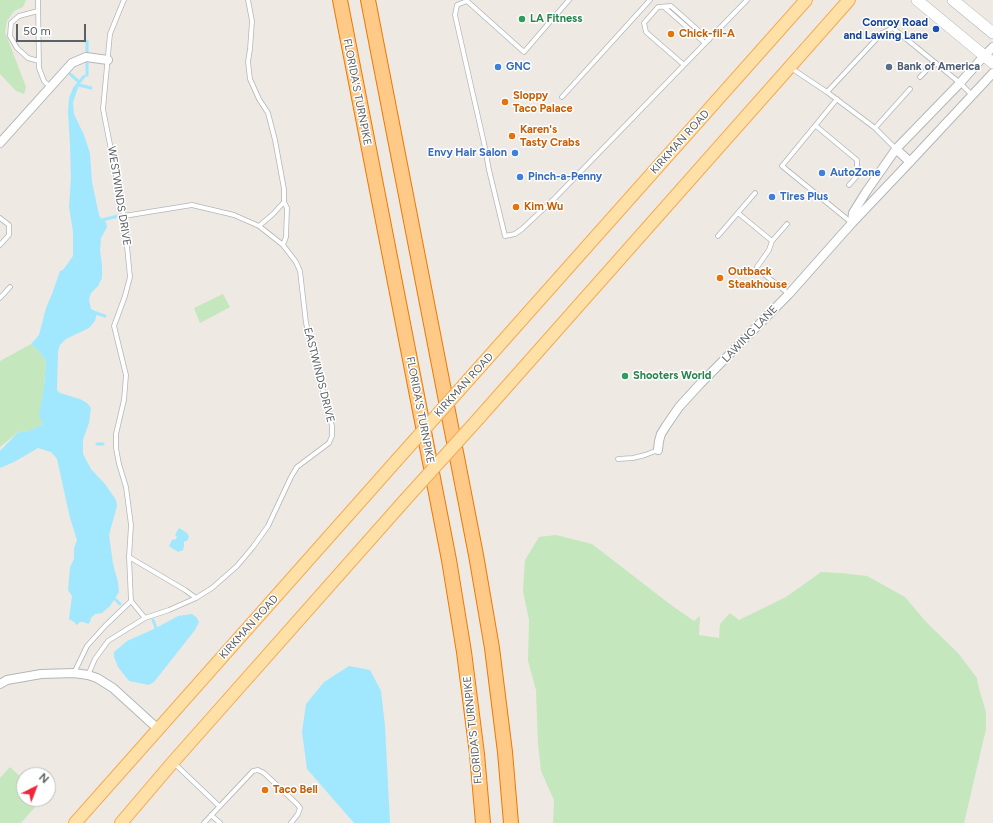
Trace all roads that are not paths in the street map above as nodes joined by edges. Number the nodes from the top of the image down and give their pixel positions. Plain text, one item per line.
1 (38, 0) edge
2 (124, 0) edge
3 (248, 0) edge
4 (340, 0) edge
5 (368, 0) edge
6 (454, 0) edge
7 (569, 0) edge
8 (650, 0) edge
9 (747, 0) edge
10 (806, 0) edge
11 (849, 0) edge
12 (917, 0) edge
13 (953, 0) edge
14 (457, 5) junction
15 (664, 7) junction
16 (38, 11) junction
17 (993, 33) edge
18 (709, 40) junction
19 (705, 43) junction
20 (993, 47) edge
21 (984, 56) junction
22 (108, 60) junction
23 (39, 61) junction
24 (934, 62) junction
25 (993, 63) edge
26 (684, 65) junction
27 (790, 67) junction
28 (993, 73) edge
29 (920, 77) dead end
30 (960, 83) junction
31 (50, 88) junction
32 (910, 89) dead end
33 (827, 92) junction
34 (972, 95) junction
35 (562, 98) dead end
36 (837, 99) junction
37 (816, 126) junction
38 (875, 128) junction
39 (0, 143) edge
40 (896, 150) junction
41 (910, 162) junction
42 (849, 185) dead end
43 (755, 193) dead end
44 (284, 202) junction
45 (738, 213) junction
46 (124, 216) junction
47 (0, 218) edge
48 (852, 223) junction
49 (787, 224) dead end
50 (259, 226) junction
51 (718, 236) dead end
52 (772, 241) junction
53 (0, 245) edge
54 (282, 245) junction
55 (757, 267) dead end
56 (765, 275) dead end
57 (10, 288) dead end
58 (789, 294) junction
59 (0, 298) edge
60 (658, 450) joint
61 (618, 459) dead end
62 (129, 557) junction
63 (196, 598) junction
64 (131, 601) junction
65 (145, 618) junction
66 (74, 673) junction
67 (88, 676) junction
68 (0, 684) edge
69 (158, 729) junction
70 (173, 762) junction
71 (219, 806) junction
72 (211, 815) junction
73 (75, 823) edge
74 (121, 823) edge
75 (204, 823) edge
76 (220, 823) edge
77 (291, 823) edge
78 (483, 823) edge
79 (511, 823) edge

1 - 16 lane
2 - 22 lane, WESTWINDS DRIVE
3 - 44 lane
4 - 78 highway, FLORIDA'S TURNPIKE
5 - 79 highway
6 - 14 lane
7 - 14 lane
8 - 35 lane
9 - 18 lane
10 - 69 main road, KIRKMAN ROAD, bridge
11 - 27 main road
12 - 21 main road
13 - 17 main road
14 - 26 lane
15 - 18 lane
15 - 19 lane
15 - 26 lane
16 - 23 lane
16 - 23 lane
18 - 19 lane
19 - 26 lane
20 - 21 street, LAWING LANE
21 - 25 main road
21 - 30 street, LAWING LANE
22 - 31 street
22 - 46 lane, WESTWINDS DRIVE
23 - 31 lane
24 - 29 lane
24 - 30 lane
24 - 33 lane
27 - 33 lane
27 - 70 main road, bridge
28 - 34 street, LAWING LANE
30 - 34 lane
30 - 40 street, LAWING LANE
31 - 39 street
32 - 38 lane
33 - 36 lane
34 - 41 street, LAWING LANE
36 - 37 lane
36 - 38 lane
37 - 42 lane
37 - 48 lane
38 - 40 lane
40 - 41 street
40 - 48 street, LAWING LANE
41 - 48 street, LAWING LANE
43 - 45 lane
44 - 50 lane
44 - 54 lane
45 - 51 lane
45 - 52 lane
46 - 50 lane, EASTWINDS DRIVE
46 - 62 lane, WESTWINDS DRIVE
47 - 53 lane
48 - 58 street, LAWING LANE
49 - 52 lane
50 - 54 lane, EASTWINDS DRIVE
52 - 55 lane
54 - 63 lane, EASTWINDS DRIVE
56 - 58 lane
57 - 59 lane
58 - 60 street, LAWING LANE
60 - 61 lane
62 - 63 lane
62 - 64 lane, WESTWINDS DRIVE
63 - 65 lane, EASTWINDS DRIVE
64 - 65 lane
64 - 66 lane
65 - 67 lane, EASTWINDS DRIVE
66 - 67 street
66 - 68 street
67 - 69 street
69 - 73 main road, KIRKMAN ROAD
70 - 71 lane
70 - 74 main road
71 - 72 lane
71 - 77 lane
72 - 75 lane
72 - 76 lane

